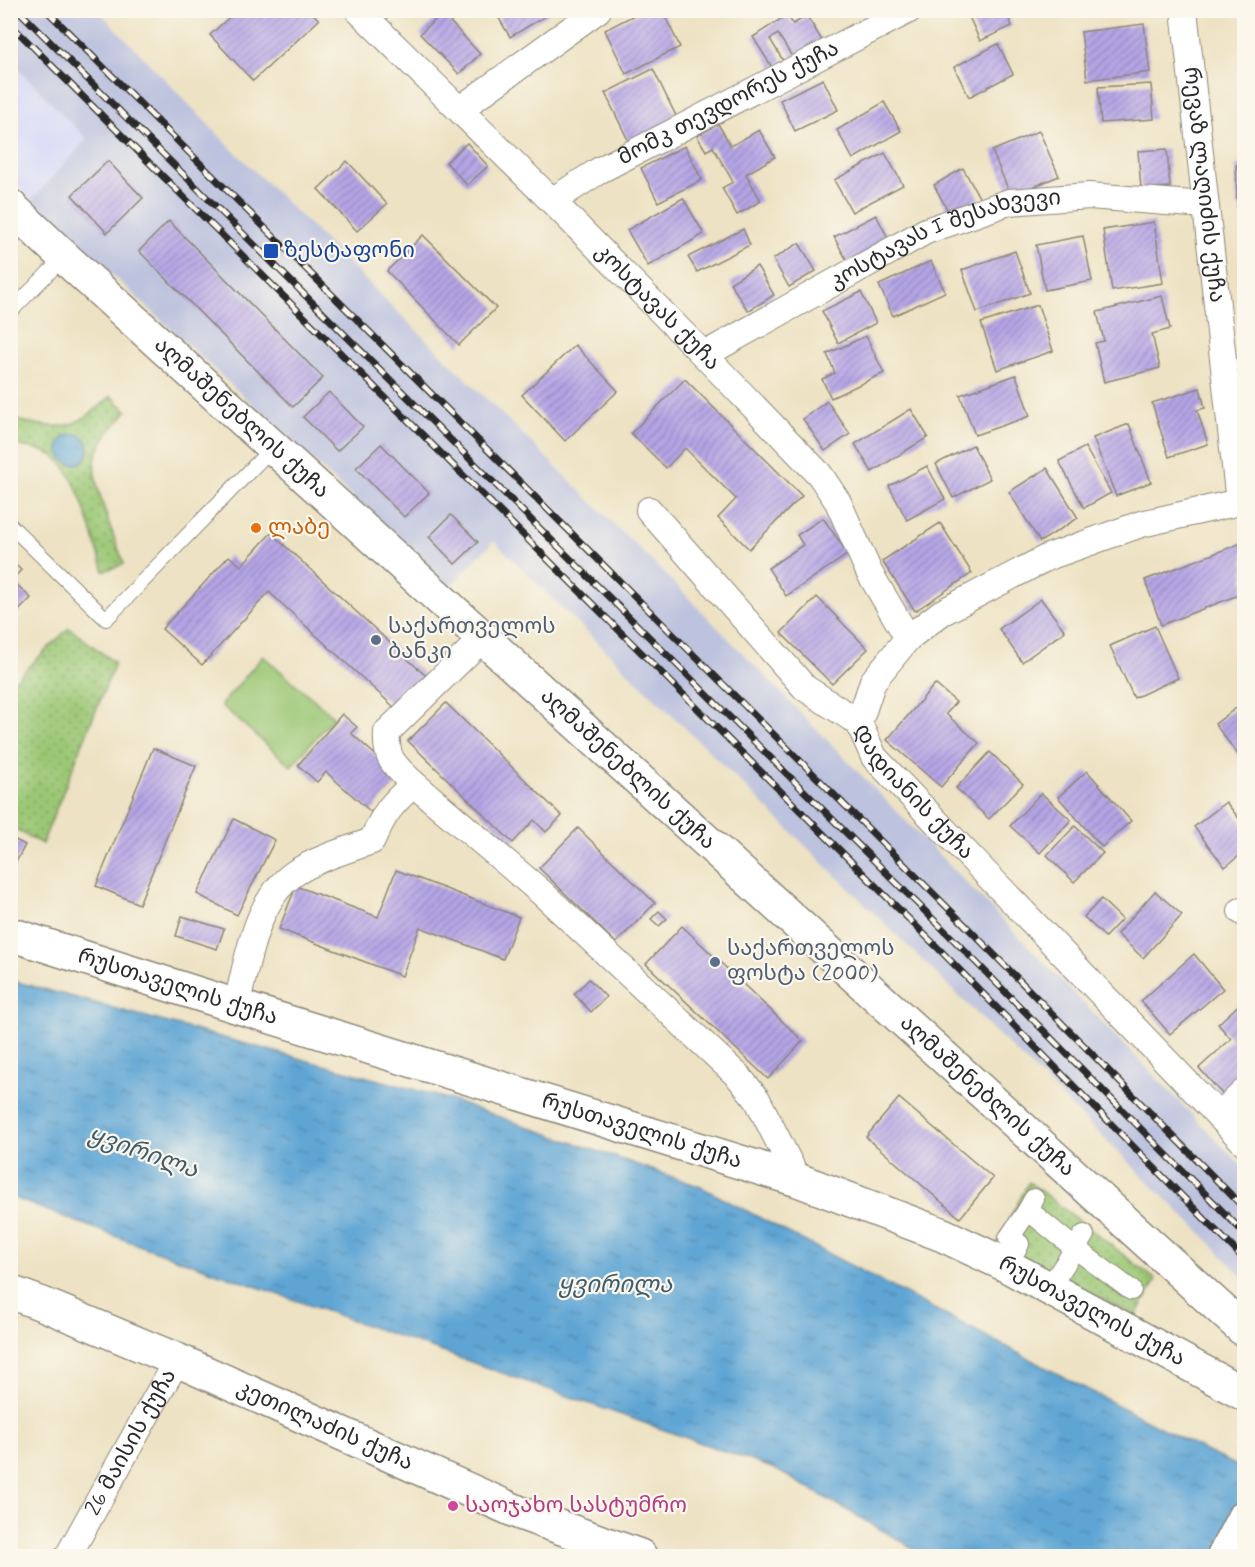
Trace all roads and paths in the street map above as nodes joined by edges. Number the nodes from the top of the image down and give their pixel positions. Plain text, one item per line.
1 (358, 10) edge
2 (598, 10) edge
3 (909, 10) edge
4 (1184, 10) edge
5 (460, 109) junction
6 (552, 201) junction
7 (1205, 205) junction
8 (10, 206) edge
9 (64, 257) junction
10 (10, 312) edge
11 (704, 355) junction
12 (273, 447) junction
13 (1242, 502) edge
14 (649, 510) dead end
15 (10, 525) edge
16 (483, 638) junction
17 (908, 638) junction
18 (859, 723) junction
19 (414, 784) junction
20 (10, 934) edge
21 (236, 1006) junction
22 (1245, 1092) edge
23 (1219, 1116) junction
24 (1245, 1142) edge
25 (798, 1179) junction
26 (1079, 1241) junction
27 (1013, 1254) dead end
28 (1057, 1276) dead end
29 (1131, 1290) dead end
30 (10, 1292) edge
31 (1245, 1330) edge
32 (177, 1360) junction
33 (1245, 1394) edge
34 (1245, 1517) edge
35 (69, 1557) edge
36 (640, 1557) edge
37 (1224, 1557) edge

1 - 5 street, კოსტავას ქუჩა
2 - 5 street
3 - 6 street, მომკ თევდორეს ქუჩა
4 - 7 street, რევაზ ლაღიძის ქუჩა
5 - 6 street, კოსტავას ქუჩა
6 - 11 street, კოსტავას ქუჩა
7 - 11 street, კოსტავას I შესახვევი
7 - 13 street, რევაზ ლაღიძის ქუჩა
8 - 9 street, აღმაშენებლის ქუჩა
9 - 10 lane
9 - 12 street, აღმაშენებლის ქუჩა
11 - 17 street, კოსტავას ქუჩა
12 - 15 lane
12 - 16 street, აღმაშენებლის ქუჩა
13 - 17 street, დადიანის ქუჩა
14 - 18 street
16 - 19 street
16 - 31 street, აღმაშენებლის ქუჩა
17 - 18 street, დადიანის ქუჩა
18 - 23 street, დადიანის ქუჩა
19 - 21 street
19 - 25 street
20 - 21 street, რუსთაველის ქუჩა
21 - 25 street, რუსთაველის ქუჩა
22 - 23 street
23 - 24 street, დადიანის ქუჩა
25 - 33 street, რუსთაველის ქუჩა
26 - 27 street
26 - 28 street
26 - 29 street
30 - 32 street, კეთილაძის ქუჩა
32 - 35 street, 26 მაისის ქუჩა
32 - 36 street, კეთილაძის ქუჩა
34 - 37 street

